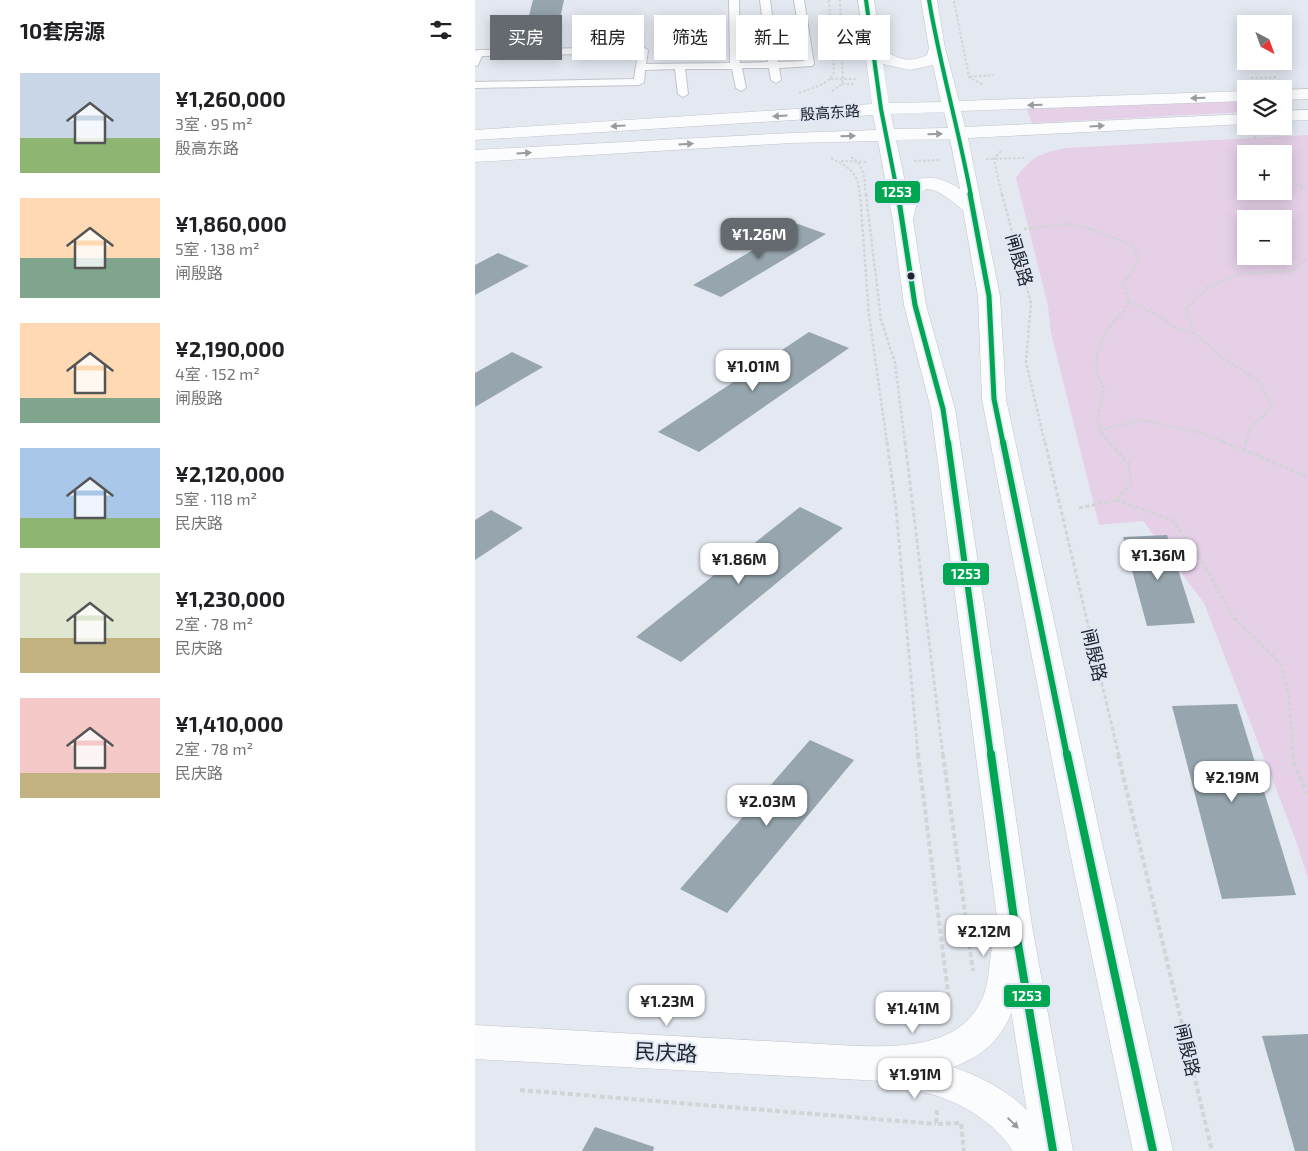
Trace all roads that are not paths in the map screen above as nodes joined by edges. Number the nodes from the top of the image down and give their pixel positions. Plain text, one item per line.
1 (734, 0) edge
2 (765, 0) edge
3 (799, 0) edge
4 (866, 0) edge
5 (929, 0) edge
6 (868, 15) edge
7 (937, 48) junction
8 (875, 60) edge
9 (887, 60) edge
10 (475, 63) edge
11 (773, 64) junction
12 (736, 65) junction
13 (642, 66) junction
14 (680, 66) junction
15 (776, 80) dead end
16 (475, 85) edge
17 (741, 88) dead end
18 (683, 94) dead end
19 (1308, 94) edge
20 (1292, 95) edge
21 (1237, 96) edge
22 (951, 106) junction
23 (1308, 115) edge
24 (1292, 116) edge
25 (1237, 119) edge
26 (959, 133) junction
27 (475, 135) edge
28 (886, 135) junction
29 (475, 156) edge
30 (973, 208) junction
31 (903, 221) junction
32 (1011, 894) junction
33 (475, 1042) edge
34 (937, 1068) junction
35 (1035, 1151) edge
36 (1053, 1151) edge
37 (1153, 1151) edge

1 - 12 lane
2 - 11 lane
3 - 11 lane
4 - 6 main road
5 - 7 main road, 闸殷路
7 - 9 main road
7 - 22 main road, 闸殷路
8 - 28 main road
10 - 13 lane
11 - 12 lane
11 - 15 lane
12 - 14 lane
12 - 17 lane
13 - 14 lane
13 - 16 lane
14 - 18 lane
19 - 20 main road
21 -> 22 main road, 殷高东路
22 - 26 main road, 闸殷路
22 - 28 main road, 殷高东路
23 - 24 main road
26 -> 25 main road, 殷高东路
28 -> 26 main road, 殷高东路
26 - 30 main road, 闸殷路
28 -> 27 main road, 殷高东路
29 -> 28 main road, 殷高东路
28 - 31 main road
30 - 31 main road
30 - 37 main road, 闸殷路
31 - 32 main road
32 - 34 main road
32 - 36 main road
33 - 34 main road, 民庆路
34 -> 35 main road, 民庆路

